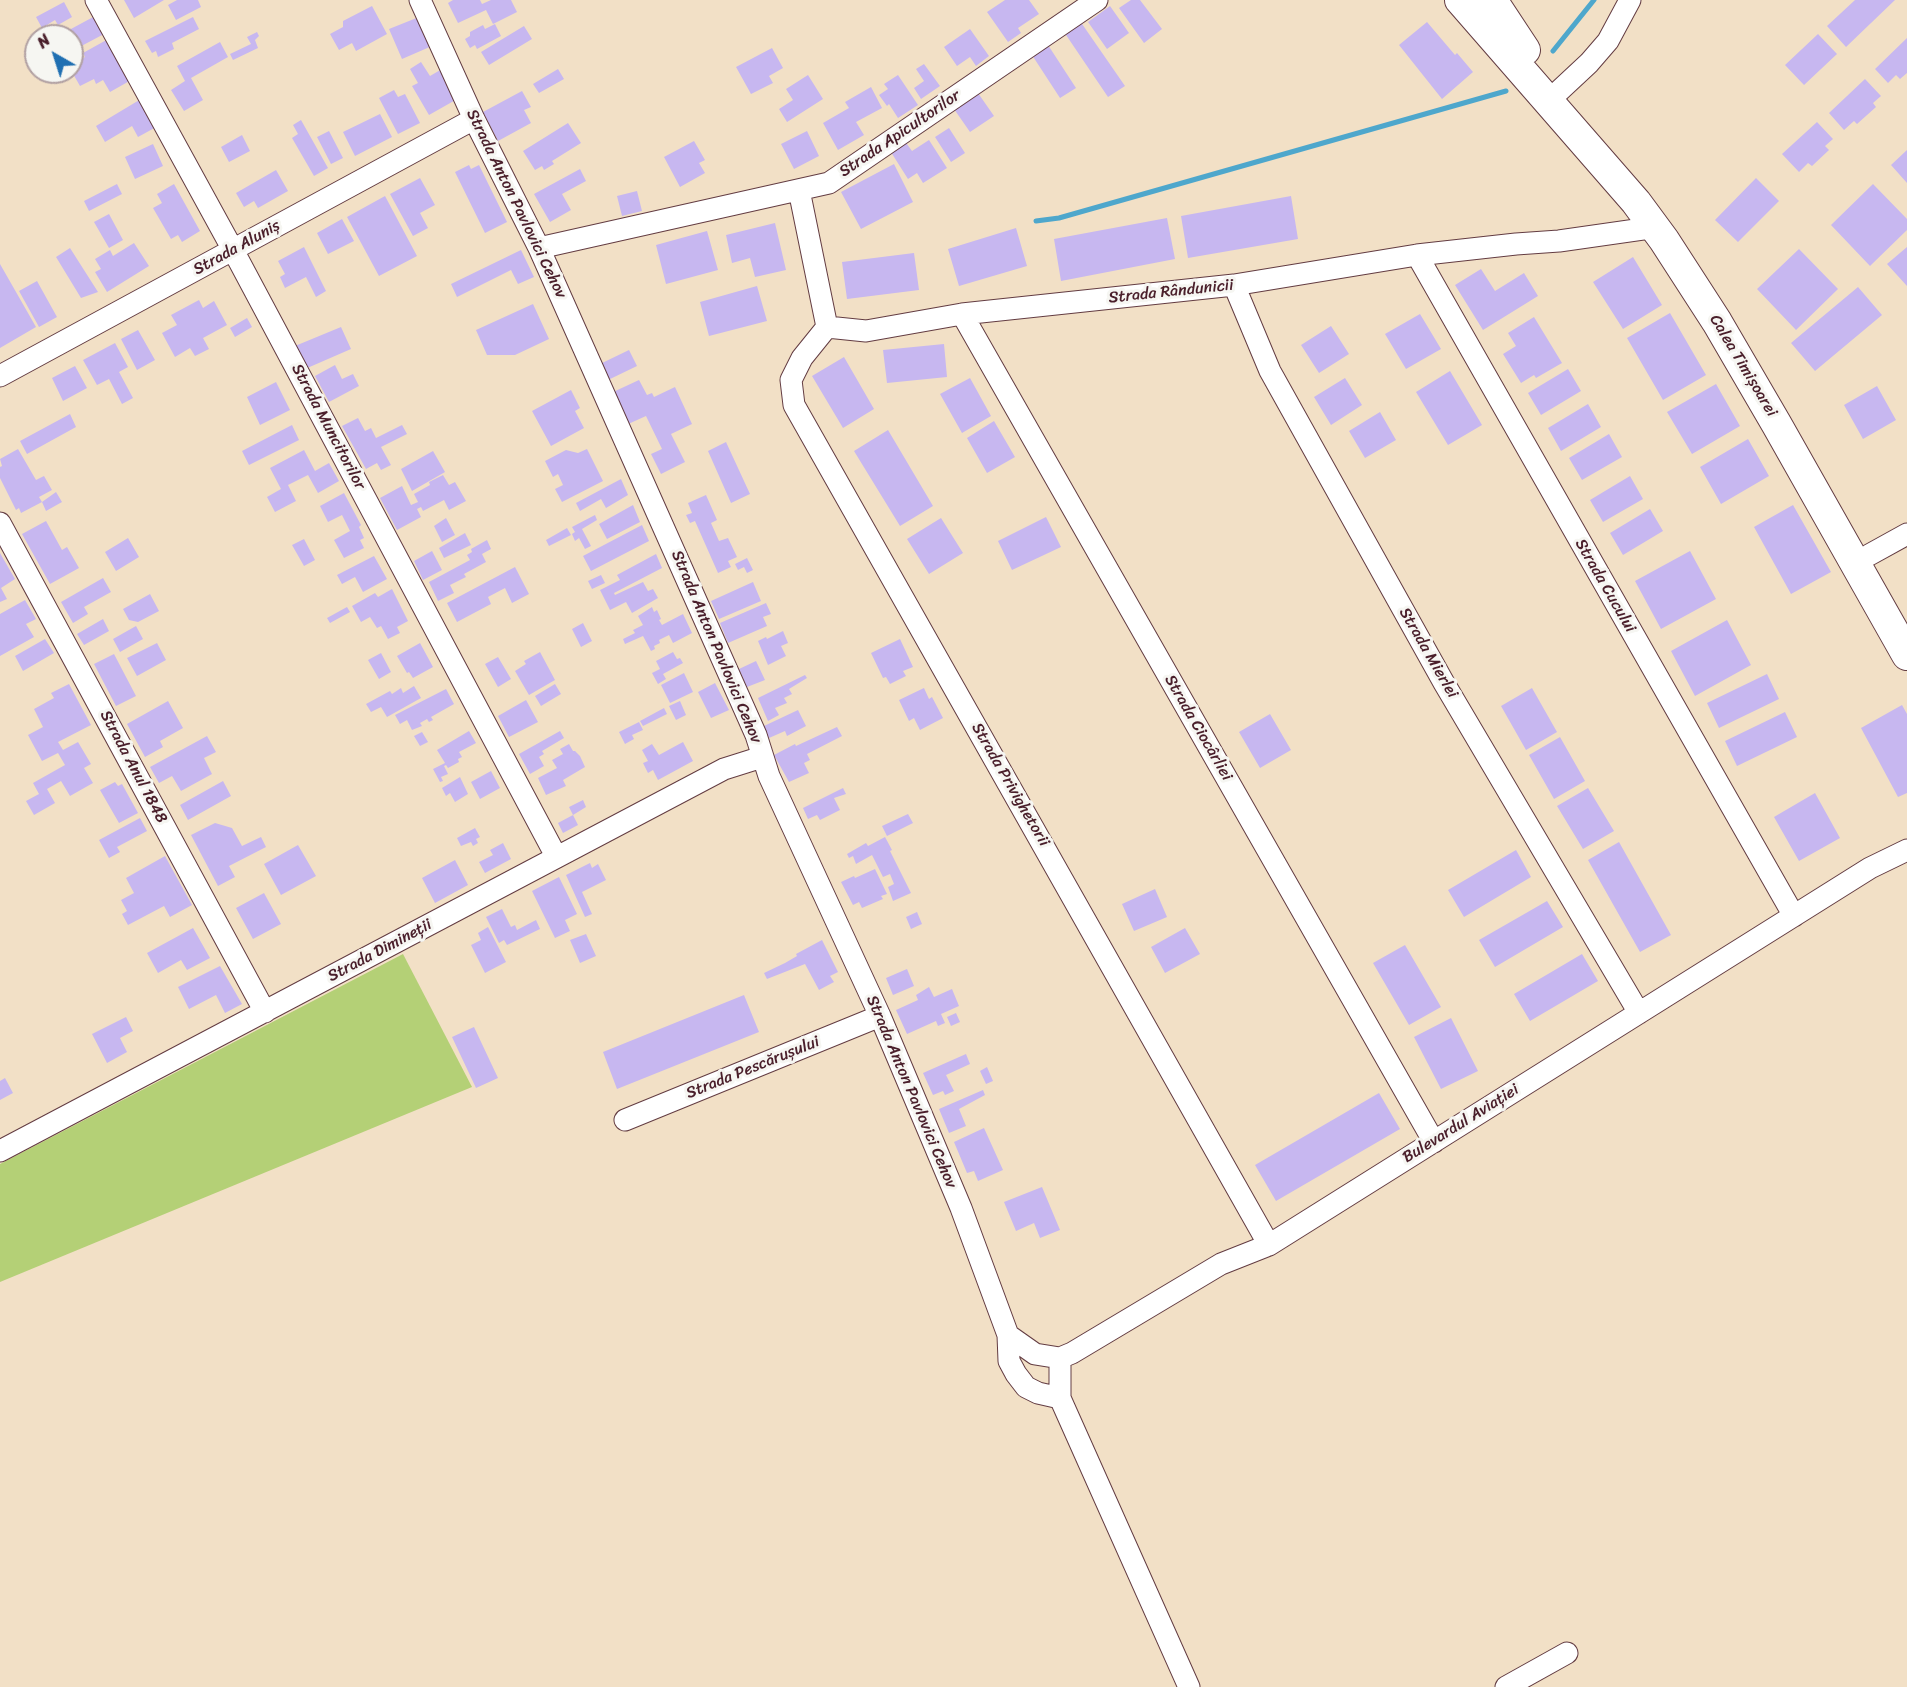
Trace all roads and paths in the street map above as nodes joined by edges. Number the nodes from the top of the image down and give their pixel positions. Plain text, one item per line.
1 (96, 0) edge
2 (420, 0) edge
3 (1097, 0) edge
4 (1460, 0) edge
5 (1492, 0) edge
6 (1630, 0) edge
7 (1553, 95) junction
8 (474, 119) junction
9 (799, 190) junction
10 (1653, 225) junction
11 (539, 248) junction
12 (233, 250) junction
13 (1417, 255) junction
14 (1234, 285) junction
15 (962, 314) junction
16 (827, 327) junction
17 (0, 376) edge
18 (0, 523) edge
19 (1907, 534) edge
20 (1869, 555) junction
21 (1907, 622) edge
22 (1907, 655) edge
23 (762, 757) junction
24 (1907, 850) edge
25 (556, 856) junction
26 (1794, 916) junction
27 (265, 1012) junction
28 (1639, 1013) junction
29 (880, 1016) junction
30 (625, 1120) dead end
31 (1434, 1142) junction
32 (0, 1151) edge
33 (1269, 1245) junction
34 (1008, 1335) junction
35 (1060, 1358) junction
36 (1060, 1398) junction
37 (1567, 1653) dead end
38 (1189, 1687) edge
39 (1506, 1687) edge

1 - 12 street, Strada Muncitorilor
2 - 8 street, Strada Anton Pavlovici Cehov
3 - 9 street, Strada Apicultorilor
4 - 7 main road
5 - 7 main road
6 - 7 street
7 - 10 main road, Calea Timișoarei
7 - 20 main road, Calea Timișoarei
8 - 11 street, Strada Anton Pavlovici Cehov
8 - 12 street, Strada Aluniș
9 - 11 street, Strada Apicultorilor
9 - 16 street
10 - 13 street, Strada Rândunicii
10 - 22 main road, Calea Timișoarei
11 - 23 street, Strada Anton Pavlovici Cehov
12 - 17 street, Strada Aluniș
12 - 25 street, Strada Muncitorilor
13 - 14 street, Strada Rândunicii
13 - 26 street, Strada Cucului
14 - 15 street, Strada Rândunicii
14 - 28 street, Strada Mierlei
15 - 16 street, Strada Rândunicii
15 - 31 street, Strada Ciocârliei
16 - 33 street, Strada Privighetorii
18 - 27 street, Strada Anul 1848
19 - 20 street
20 - 21 main road, Calea Timișoarei
23 - 25 street, Strada Dimineții
23 - 29 street, Strada Anton Pavlovici Cehov
24 - 26 street, Bulevardul Aviației
25 - 27 street, Strada Dimineții
26 - 28 street, Bulevardul Aviației
27 - 32 street, Strada Dimineții
28 - 31 street, Bulevardul Aviației
29 - 30 street, Strada Pescărușului
29 - 34 street, Strada Anton Pavlovici Cehov
31 - 33 street, Bulevardul Aviației
33 - 35 street, Bulevardul Aviației
34 - 35 street
34 - 36 street, Strada Anton Pavlovici Cehov
35 - 36 street
36 - 38 street
37 - 39 street

